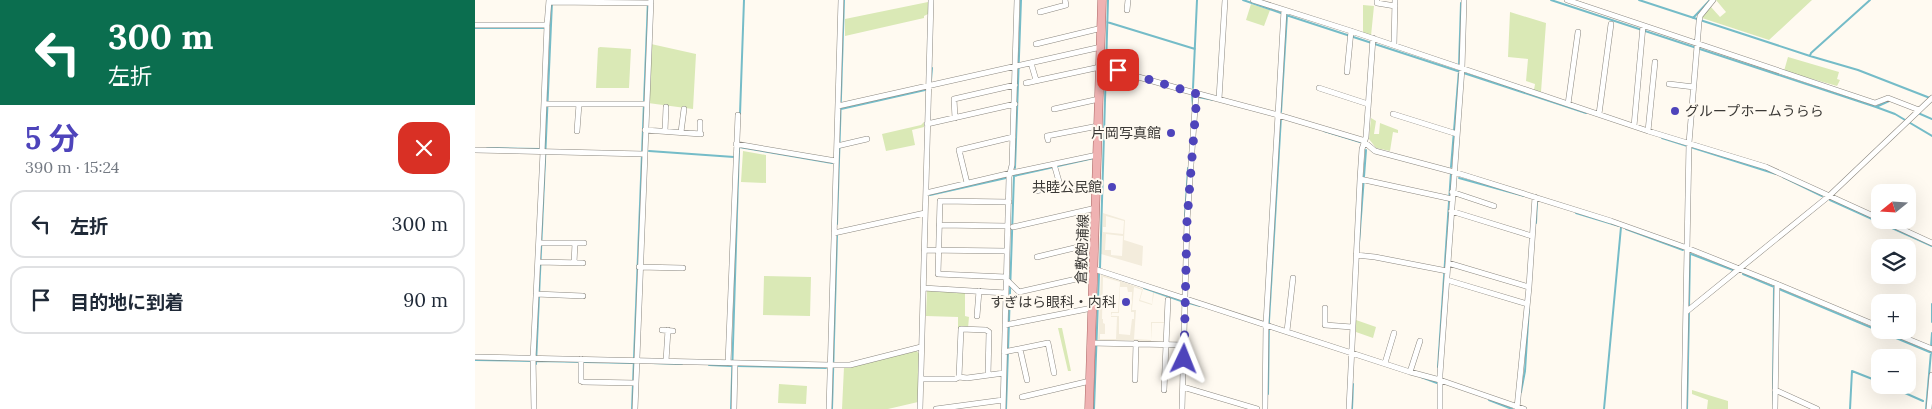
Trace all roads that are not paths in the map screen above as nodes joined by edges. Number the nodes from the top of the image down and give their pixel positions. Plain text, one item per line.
1 (841, 0) edge
2 (931, 0) edge
3 (1017, 0) edge
4 (1065, 0) edge
5 (1102, 0) edge
6 (1128, 0) edge
7 (1225, 0) edge
8 (1253, 0) edge
9 (1377, 0) edge
10 (1464, 0) edge
11 (1567, 0) edge
12 (1713, 0) edge
13 (551, 1) edge
14 (649, 2) edge
15 (1395, 3) edge
16 (1127, 10) dead end
17 (1284, 10) junction
18 (1040, 12) dead end
19 (1611, 24) dead end
20 (475, 25) edge
21 (547, 25) junction
22 (1102, 28) junction
23 (1643, 29) junction
24 (1578, 32) dead end
25 (1351, 33) junction
26 (1372, 41) junction
27 (1036, 44) dead end
28 (1101, 46) junction
29 (1394, 46) junction
30 (1698, 47) junction
31 (1655, 62) dead end
32 (1031, 63) junction
33 (1018, 65) junction
34 (1103, 67) junction
35 (1461, 69) junction
36 (1347, 72) dead end
37 (1036, 80) junction
38 (1026, 83) dead end
39 (1669, 84) dead end
40 (1015, 85) junction
41 (928, 86) junction
42 (1694, 87) junction
43 (1319, 88) dead end
44 (1197, 94) junction
45 (1099, 98) junction
46 (1219, 99) junction
47 (1931, 100) edge
48 (546, 104) junction
49 (579, 104) junction
50 (644, 104) junction
51 (1015, 104) junction
52 (1368, 104) junction
53 (1568, 104) junction
54 (840, 106) junction
55 (666, 107) dead end
56 (683, 109) dead end
57 (1054, 109) dead end
58 (1917, 111) junction
59 (1393, 114) dead end
60 (1599, 114) junction
61 (738, 115) dead end
62 (1278, 116) junction
63 (955, 118) junction
64 (700, 122) dead end
65 (929, 124) junction
66 (1098, 126) junction
67 (1634, 126) junction
68 (645, 130) junction
69 (577, 131) dead end
70 (665, 131) junction
71 (1648, 131) junction
72 (681, 132) junction
73 (1455, 134) junction
74 (1013, 137) junction
75 (867, 139) dead end
76 (1048, 140) dead end
77 (1364, 142) junction
78 (739, 145) junction
79 (839, 146) junction
80 (1688, 146) junction
81 (475, 150) edge
82 (544, 151) junction
83 (642, 154) junction
84 (1097, 155) junction
85 (836, 161) junction
86 (1055, 166) junction
87 (1454, 172) junction
88 (1011, 173) junction
89 (1362, 180) junction
90 (1097, 182) junction
91 (967, 183) junction
92 (1059, 185) junction
93 (1036, 191) dead end
94 (1453, 192) junction
95 (927, 193) junction
96 (1829, 196) junction
97 (1450, 199) junction
98 (1535, 199) junction
99 (1009, 202) junction
100 (1494, 206) dead end
101 (1096, 208) junction
102 (1451, 211) junction
103 (925, 214) junction
104 (1871, 215) edge
105 (939, 225) junction
106 (1011, 227) junction
107 (1901, 229) edge
108 (836, 233) junction
109 (1532, 236) junction
110 (541, 243) junction
111 (575, 243) junction
112 (584, 243) dead end
113 (1095, 243) junction
114 (1932, 243) edge
115 (1687, 248) junction
116 (926, 250) junction
117 (939, 250) junction
118 (1007, 251) junction
119 (1358, 255) junction
120 (1037, 257) dead end
121 (540, 262) junction
122 (574, 263) junction
123 (583, 263) dead end
124 (1448, 263) junction
125 (639, 267) junction
126 (683, 268) dead end
127 (1741, 270) junction
128 (1446, 271) junction
129 (1094, 272) junction
130 (1293, 278) dead end
131 (1008, 280) junction
132 (1447, 280) junction
133 (1776, 286) junction
134 (1529, 287) junction
135 (925, 288) junction
136 (979, 291) junction
137 (1005, 293) junction
138 (539, 294) junction
139 (583, 296) dead end
140 (1187, 299) junction
141 (1168, 300) dead end
142 (1527, 304) junction
143 (1092, 308) junction
144 (1325, 308) dead end
145 (1686, 312) junction
146 (977, 316) dead end
147 (1871, 323) edge
148 (1007, 325) junction
149 (1267, 325) junction
150 (1352, 327) junction
151 (667, 330) dead end
152 (1287, 331) junction
153 (1395, 333) dead end
154 (1908, 339) edge
155 (1421, 341) dead end
156 (1095, 343) junction
157 (1136, 343) junction
158 (1166, 343) junction
159 (1182, 345) junction
160 (921, 347) junction
161 (1931, 348) edge
162 (1020, 349) junction
163 (1007, 352) junction
164 (1350, 354) junction
165 (475, 358) edge
166 (534, 359) junction
167 (666, 361) junction
168 (581, 362) junction
169 (635, 362) junction
170 (1385, 363) junction
171 (733, 364) junction
172 (832, 365) junction
173 (1411, 372) junction
174 (1004, 373) junction
175 (1054, 373) dead end
176 (988, 375) junction
177 (1932, 375) edge
178 (959, 377) junction
179 (923, 379) junction
180 (1027, 380) dead end
181 (1135, 380) dead end
182 (1440, 380) junction
183 (1090, 381) junction
184 (633, 383) junction
185 (1183, 387) junction
186 (1165, 390) dead end
187 (1775, 390) junction
188 (1022, 397) dead end
189 (1003, 400) junction
190 (1930, 404) edge
191 (1517, 408) edge
192 (534, 409) edge
193 (635, 409) edge
194 (733, 409) edge
195 (829, 409) edge
196 (920, 409) edge
197 (936, 409) edge
198 (1003, 409) edge
199 (1089, 409) edge
200 (1182, 409) edge
201 (1257, 409) edge
202 (1265, 409) edge
203 (1349, 409) edge
204 (1440, 409) edge
205 (1524, 409) edge
206 (1684, 409) edge
207 (1775, 409) edge
208 (1817, 409) edge

1 - 54 street
2 - 41 street
3 - 33 street
4 - 18 street
5 - 22 main road, 倉敷飽浦線
6 - 16 street
7 - 46 street
8 - 17 street
9 - 15 street
10 - 35 street
11 - 23 street
12 - 30 street
13 - 14 street
13 - 21 street
14 - 50 street
15 - 29 street
17 - 25 street
17 - 62 street
19 - 60 street
20 - 21 street
21 - 48 street
22 - 27 street
22 - 28 main road, 倉敷飽浦線
23 - 30 street
23 - 67 street
24 - 53 street
25 - 26 street
25 - 36 street
26 - 29 street
26 - 52 street
28 - 32 street
28 - 34 main road, 倉敷飽浦線
29 - 35 street
30 - 42 street
30 - 58 street
31 - 71 street
32 - 33 street
32 - 37 street
33 - 40 street
33 - 41 street
34 - 37 street
34 - 44 street
34 - 45 main road, 倉敷飽浦線
35 - 53 street
35 - 73 street
37 - 38 street
39 - 42 street
40 - 51 street
40 - 63 street
41 - 54 street
41 - 65 street
42 - 80 street
43 - 52 street
44 - 46 street
44 - 140 street
45 - 57 street
45 - 66 main road, 倉敷飽浦線
46 - 62 street
47 - 58 street
48 - 49 street
48 - 82 street
49 - 50 street
49 - 69 street
50 - 68 street
51 - 63 street
51 - 74 street
52 - 77 street
53 - 60 street
54 - 79 street
55 - 70 street
56 - 72 street
58 - 96 street
59 - 73 street
60 - 67 street
61 - 78 street
62 - 77 street
62 - 149 street
63 - 65 street
64 - 72 street
65 - 95 street
66 - 76 street
66 - 84 main road, 倉敷飽浦線
67 - 71 street
68 - 70 street
68 - 83 street
70 - 72 street
71 - 80 street
73 - 87 street
74 - 88 street
74 - 91 street
75 - 79 street
77 - 87 street
77 - 89 street
78 - 85 street
78 - 171 street
79 - 85 street
80 - 96 street
80 - 115 street
81 - 82 street
82 - 83 street
82 - 110 street
83 - 125 street
84 - 86 street
84 - 90 main road, 倉敷飽浦線
85 - 108 street
86 - 88 street
86 - 92 street
87 - 94 street
87 - 98 street
88 - 91 street
88 - 99 street
89 - 97 street
89 - 119 street
90 - 92 street
90 - 101 main road, 倉敷飽浦線
91 - 95 street
92 - 93 street
94 - 97 street
94 - 100 street
95 - 103 street
96 - 104 street
96 - 127 street
97 - 102 street
98 - 109 street
98 - 115 street
99 - 105 street
99 - 106 street
101 - 106 street
101 - 113 main road, 倉敷飽浦線
102 - 109 street
102 - 124 street
103 - 108 street
103 - 116 street
105 - 106 street
105 - 117 street
106 - 118 street
107 - 114 street
108 - 172 street
109 - 134 street
110 - 111 street
110 - 121 street
111 - 112 street
111 - 122 street
113 - 120 street
113 - 129 main road, 倉敷飽浦線
115 - 127 street
115 - 145 street
116 - 117 street
116 - 135 street
117 - 118 street
117 - 131 street
118 - 131 street
119 - 128 street
119 - 150 street
121 - 122 street
121 - 138 street
122 - 123 street
124 - 128 street
124 - 134 street
125 - 126 street
125 - 169 street
127 - 133 street
127 - 145 street
128 - 132 street
129 - 131 street
129 - 140 street
129 - 143 main road, 倉敷飽浦線
130 - 152 street
131 - 137 street
132 - 142 street
132 - 182 street
133 - 147 street
133 - 187 street
134 - 142 street
135 - 136 street
135 - 160 street
136 - 137 street
136 - 146 street
137 - 148 street
138 - 139 street
138 - 166 street
140 - 149 street
140 - 159 street
141 - 158 street
142 - 191 street
143 - 148 street
143 - 156 main road, 倉敷飽浦線
144 - 150 street
145 - 206 street
148 - 163 street
149 - 152 street
149 - 202 street
150 - 164 street
151 - 167 street
152 - 164 street
153 - 170 street
154 - 161 street
155 - 173 street
156 - 157 street
156 - 183 main road, 倉敷飽浦線
157 - 158 street
157 - 181 street
158 - 159 street
158 - 186 street
159 - 185 street
160 - 172 street
160 - 179 street
162 - 163 street
162 - 175 street
162 - 180 street
163 - 174 street
164 - 170 street
164 - 203 street
165 - 166 street
166 - 168 street
166 - 192 street
167 - 169 street
167 - 171 street
168 - 169 street
168 - 184 street
169 - 184 street
170 - 173 street
171 - 172 street
171 - 194 street
172 - 195 street
173 - 182 street
174 - 176 street
174 - 189 street
176 - 178 street
176 - 178 street
177 - 190 street
178 - 179 street
179 - 196 street
182 - 191 street
182 - 204 street
183 - 188 street
183 - 199 main road, 倉敷飽浦線
184 - 193 street
185 - 200 street
185 - 201 street
187 - 207 street
187 - 208 street
189 - 197 street
189 - 198 street
191 - 205 street

